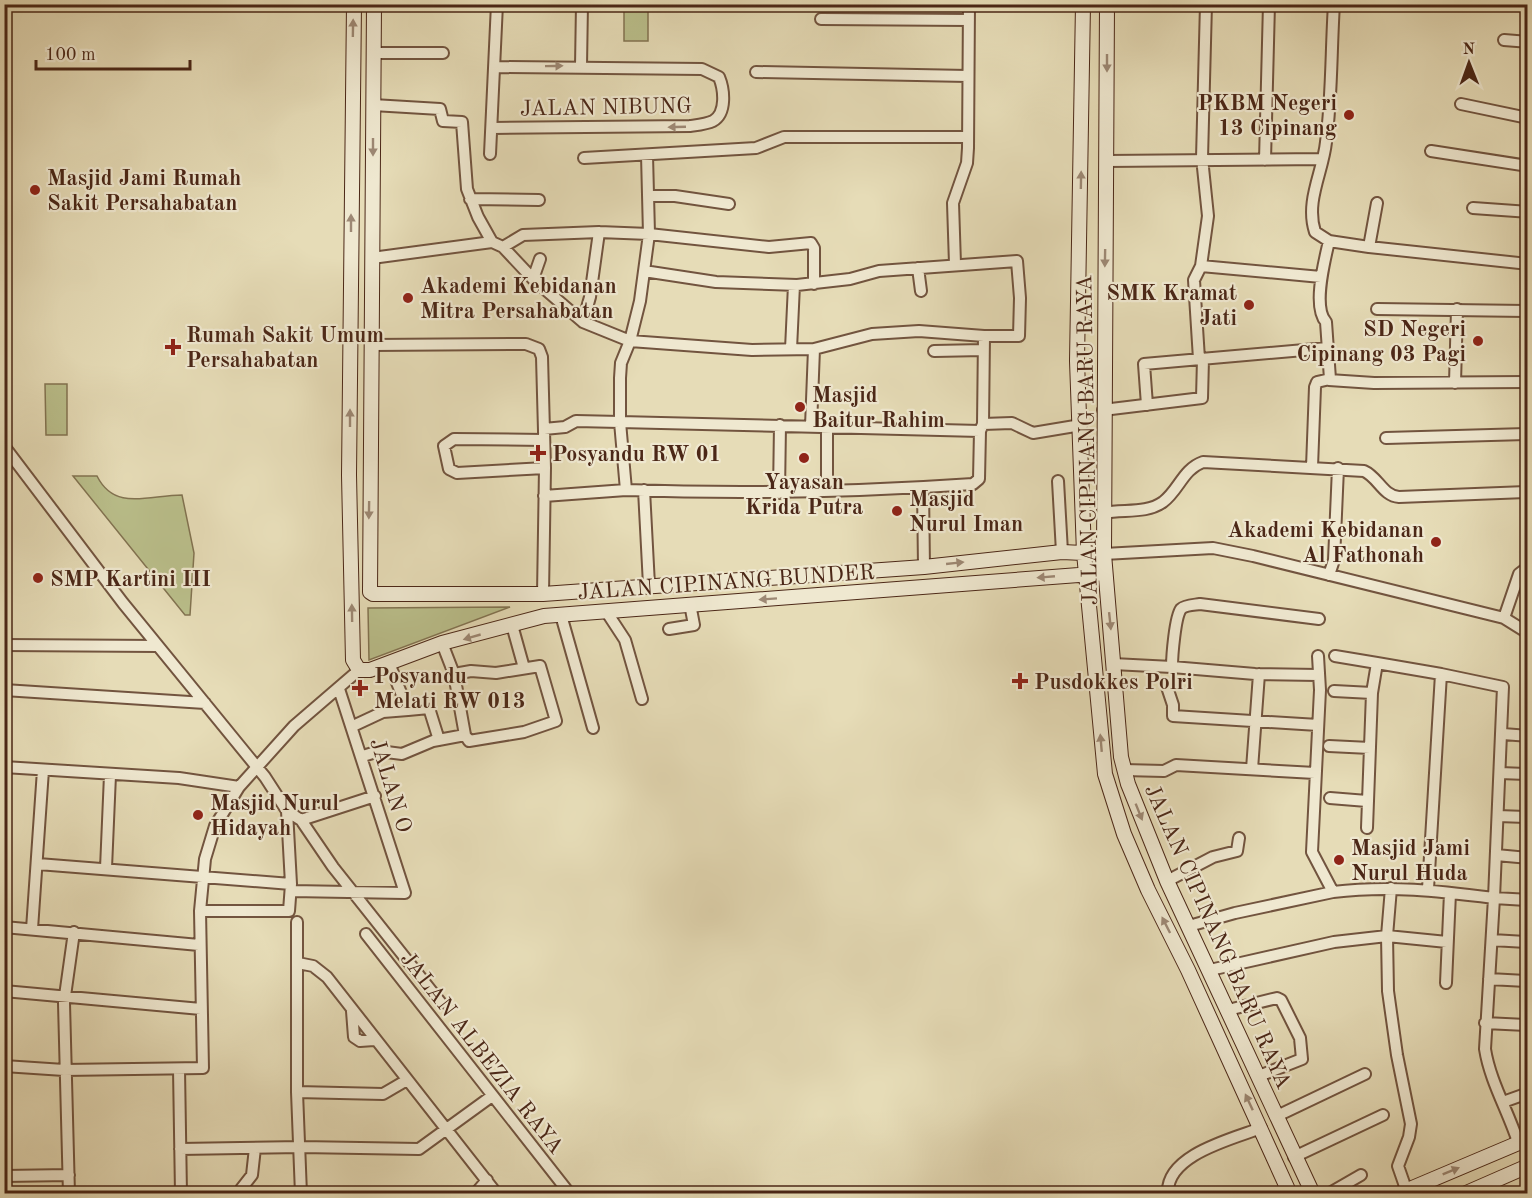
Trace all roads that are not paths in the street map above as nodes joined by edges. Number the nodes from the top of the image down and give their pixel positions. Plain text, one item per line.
1 (354, 4) edge
2 (374, 4) edge
3 (496, 4) edge
4 (582, 4) edge
5 (969, 4) edge
6 (1083, 4) edge
7 (1107, 4) edge
8 (1206, 4) edge
9 (1269, 4) edge
10 (1334, 4) edge
11 (821, 19) dead end
12 (969, 20) junction
13 (1504, 40) dead end
14 (1527, 42) edge
15 (374, 53) junction
16 (443, 53) dead end
17 (581, 66) junction
18 (496, 67) junction
19 (756, 72) dead end
20 (968, 76) junction
21 (1461, 104) dead end
22 (373, 105) junction
23 (1527, 117) edge
24 (493, 128) junction
25 (968, 137) junction
26 (1431, 151) dead end
27 (490, 154) dead end
28 (647, 155) junction
29 (584, 158) dead end
30 (1202, 158) junction
31 (1322, 159) junction
32 (1265, 160) junction
33 (1107, 161) junction
34 (1527, 166) edge
35 (649, 196) junction
36 (470, 199) junction
37 (539, 200) dead end
38 (1377, 203) dead end
39 (729, 204) dead end
40 (1473, 208) dead end
41 (1527, 212) edge
42 (599, 232) junction
43 (649, 234) junction
44 (1329, 240) junction
45 (492, 242) junction
46 (503, 247) junction
47 (1369, 247) junction
48 (372, 258) junction
49 (540, 259) dead end
50 (955, 264) junction
51 (1527, 264) edge
52 (1201, 266) junction
53 (918, 268) junction
54 (644, 271) junction
55 (1321, 277) junction
56 (533, 279) junction
57 (814, 284) junction
58 (794, 285) junction
59 (921, 291) dead end
60 (1377, 309) dead end
61 (1457, 309) junction
62 (1527, 311) edge
63 (583, 322) junction
64 (984, 336) junction
65 (630, 341) junction
66 (372, 345) junction
67 (1327, 348) junction
68 (791, 349) junction
69 (814, 349) junction
70 (983, 350) junction
71 (934, 351) dead end
72 (1201, 359) junction
73 (1329, 380) junction
74 (1527, 382) edge
75 (1455, 383) junction
76 (1147, 405) junction
77 (1103, 410) junction
78 (620, 422) junction
79 (1081, 425) junction
80 (780, 426) junction
81 (811, 426) junction
82 (827, 427) junction
83 (982, 428) junction
84 (544, 434) junction
85 (1527, 434) edge
86 (1386, 438) dead end
87 (4, 446) edge
88 (1312, 467) junction
89 (545, 468) junction
90 (1338, 468) junction
91 (370, 474) junction
92 (349, 475) junction
93 (1058, 481) dead end
94 (922, 488) junction
95 (626, 490) junction
96 (644, 490) junction
97 (826, 491) junction
98 (1527, 492) edge
99 (779, 493) junction
100 (544, 496) junction
101 (1104, 513) junction
102 (1062, 552) junction
103 (1084, 553) junction
104 (1104, 554) junction
105 (924, 567) junction
106 (1527, 567) edge
107 (839, 573) junction
108 (1087, 573) junction
109 (1105, 573) junction
110 (1329, 575) junction
111 (797, 576) junction
112 (649, 585) junction
113 (543, 594) junction
114 (839, 594) junction
115 (800, 597) junction
116 (690, 604) junction
117 (606, 611) junction
118 (561, 615) junction
119 (1504, 618) junction
120 (1319, 619) dead end
121 (512, 625) junction
122 (669, 629) dead end
123 (1527, 633) edge
124 (442, 643) junction
125 (4, 645) edge
126 (158, 646) junction
127 (1318, 656) dead end
128 (1335, 656) dead end
129 (389, 663) junction
130 (1377, 663) junction
131 (1113, 664) junction
132 (1172, 667) junction
133 (524, 668) junction
134 (359, 670) junction
135 (454, 674) junction
136 (1259, 674) junction
137 (1441, 674) junction
138 (1318, 675) junction
139 (1167, 687) dead end
140 (339, 689) junction
141 (4, 690) edge
142 (1334, 692) dead end
143 (1372, 693) junction
144 (642, 699) dead end
145 (205, 703) junction
146 (408, 710) junction
147 (1255, 721) junction
148 (1318, 725) junction
149 (353, 726) junction
150 (593, 728) dead end
151 (1503, 734) junction
152 (465, 735) junction
153 (1527, 736) edge
154 (439, 740) junction
155 (1329, 746) dead end
156 (1370, 747) junction
157 (363, 756) junction
158 (4, 767) edge
159 (257, 768) junction
160 (1252, 769) junction
161 (43, 770) junction
162 (1124, 770) junction
163 (1316, 773) junction
164 (1500, 773) junction
165 (1527, 774) edge
166 (110, 775) junction
167 (239, 787) junction
168 (375, 796) junction
169 (1330, 798) dead end
170 (1367, 801) junction
171 (287, 811) junction
172 (1498, 816) junction
173 (1527, 817) edge
174 (301, 820) junction
175 (1367, 828) dead end
176 (1239, 838) dead end
177 (1496, 855) junction
178 (1527, 858) edge
179 (38, 864) junction
180 (106, 868) junction
181 (204, 876) junction
182 (1167, 881) junction
183 (291, 887) junction
184 (1391, 888) junction
185 (1428, 889) junction
186 (353, 891) junction
187 (1333, 892) junction
188 (1449, 893) junction
189 (1494, 898) junction
190 (1527, 900) edge
191 (200, 911) junction
192 (297, 922) dead end
193 (1189, 926) junction
194 (4, 927) edge
195 (32, 929) junction
196 (74, 932) junction
197 (366, 934) dead end
198 (1387, 936) junction
199 (1491, 940) junction
200 (1447, 942) junction
201 (1527, 942) edge
202 (199, 945) junction
203 (298, 963) junction
204 (1208, 966) junction
205 (1188, 970) junction
206 (1489, 979) junction
207 (1527, 981) edge
208 (1216, 983) junction
209 (1446, 983) dead end
210 (4, 991) edge
211 (1198, 991) junction
212 (64, 995) junction
213 (441, 1003) dead end
214 (201, 1009) junction
215 (1228, 1010) junction
216 (1485, 1023) junction
217 (1527, 1025) edge
218 (205, 1064) junction
219 (4, 1066) edge
220 (64, 1067) junction
221 (179, 1069) junction
222 (1365, 1074) dead end
223 (1258, 1076) junction
224 (407, 1080) junction
225 (297, 1092) junction
226 (1527, 1093) edge
227 (492, 1096) junction
228 (1503, 1102) junction
229 (1383, 1115) dead end
230 (1277, 1116) junction
231 (1261, 1128) junction
232 (448, 1129) junction
233 (1522, 1141) edge
234 (301, 1147) junction
235 (255, 1148) junction
236 (180, 1149) junction
237 (1294, 1157) junction
238 (1527, 1166) edge
239 (69, 1175) junction
240 (1361, 1175) dead end
241 (4, 1176) edge
242 (487, 1180) junction
243 (1402, 1191) edge
244 (1473, 1192) edge
245 (69, 1194) edge
246 (181, 1194) edge
247 (241, 1194) edge
248 (301, 1194) edge
249 (475, 1194) edge
250 (497, 1194) edge
251 (570, 1194) edge
252 (1168, 1194) edge
253 (1290, 1194) edge
254 (1313, 1194) edge
255 (1328, 1194) edge

92 -> 1 street
2 - 15 street
3 - 18 street
4 - 17 street
5 - 12 street
79 -> 6 street, JALAN CIPINANG BARU RAYA
7 -> 33 street, JALAN CIPINANG BARU RAYA
8 - 30 street
9 - 32 street
10 - 31 street
11 - 12 street
12 - 20 street
13 - 14 street
15 - 16 street
15 - 22 street
18 -> 17 street
17 -> 24 street, JALAN NIBUNG
18 - 24 street
19 - 20 street
20 - 25 street
21 - 23 street
22 - 36 street
22 -> 48 street
24 - 27 street
25 - 28 street
25 - 50 street
26 - 34 street
28 - 29 street
28 - 35 street
30 - 32 street
30 - 33 street
30 - 52 street
31 - 32 street
31 - 44 street
33 -> 77 street, JALAN CIPINANG BARU RAYA
35 - 39 street
35 - 43 street
36 - 37 street
36 - 45 street
38 - 47 street
40 - 41 street
42 - 43 street
42 - 46 street
42 - 63 street
43 - 54 street
43 - 57 street
44 - 47 street
44 - 55 street
45 - 46 street
45 - 48 street
46 - 56 street
47 - 51 street
48 - 66 street
49 - 56 street
50 - 53 street
50 - 64 street
52 - 55 street
52 - 72 street
53 - 57 street
53 - 59 street
54 - 58 street
54 - 65 street
55 - 67 street
56 - 63 street
57 - 58 street
58 - 68 street
60 - 61 street
61 - 62 street
61 - 75 street
63 - 65 street
64 - 69 street
64 - 70 street
65 - 68 street
65 - 78 street
66 - 84 street
66 - 91 street
67 - 72 street
67 - 73 street
68 - 69 street
69 - 81 street
70 - 71 street
70 - 83 street
72 - 76 street
72 - 76 street
73 - 75 street
73 - 88 street
74 - 75 street
76 - 77 street
77 - 101 street, JALAN CIPINANG BARU RAYA
78 - 80 street
78 - 84 street
78 - 95 street
79 - 83 street
79 - 103 street, JALAN CIPINANG BARU RAYA
80 - 81 street
80 - 99 street
81 - 82 street
82 - 83 street
82 - 97 street
83 - 94 street
84 - 89 street
84 - 89 street
85 - 86 street
87 - 126 street
88 - 90 street
88 - 101 street
89 - 100 street
90 - 98 street
90 - 110 street
91 - 92 street
91 -> 113 street, JALAN CIPINANG BUNDER
134 -> 92 street
93 - 102 street
94 - 97 street
94 - 105 street
95 - 96 street
95 - 100 street
96 - 99 street
96 - 112 street
97 - 99 street
100 - 113 street
101 - 104 street, JALAN CIPINANG BARU RAYA
102 - 103 street, JALAN CIPINANG BUNDER
105 -> 102 street, JALAN CIPINANG BUNDER
103 - 104 street, JALAN CIPINANG BUNDER
103 - 108 street, JALAN CIPINANG BARU RAYA
104 - 109 street, JALAN CIPINANG BARU RAYA
104 - 110 street
105 - 107 street, JALAN CIPINANG BUNDER
106 - 119 street
107 - 111 street, JALAN CIPINANG BUNDER
107 - 114 street
108 - 109 street, JALAN CIPINANG BUNDER
108 -> 114 street, JALAN CIPINANG BUNDER
205 -> 108 street, JALAN CIPINANG BARU RAYA
109 -> 131 street, JALAN CIPINANG BARU RAYA
110 - 119 street
111 - 112 street, JALAN CIPINANG BUNDER
111 - 115 street
112 - 113 street, JALAN CIPINANG BUNDER
114 - 115 street, JALAN CIPINANG BUNDER
115 -> 116 street, JALAN CIPINANG BUNDER
116 - 117 street, JALAN CIPINANG BUNDER
116 - 122 street
117 - 118 street, JALAN CIPINANG BUNDER
117 - 144 street
118 - 121 street, JALAN CIPINANG BUNDER
118 - 150 street
119 - 123 street
120 - 132 street
121 -> 124 street, JALAN CIPINANG BUNDER
121 - 133 street
124 - 129 street, JALAN CIPINANG BUNDER
124 - 135 street
125 - 126 street
126 - 145 street
127 - 138 street
128 - 130 street
129 - 134 street, JALAN CIPINANG BUNDER
129 - 146 street
130 - 137 street
130 - 143 street
131 - 132 street
131 - 162 street, JALAN CIPINANG BARU RAYA
132 - 136 street
133 - 135 street
133 - 152 street
134 - 140 street
135 - 152 street
136 - 138 street
136 - 147 street
137 - 151 street
137 - 185 street
138 - 148 street
139 - 147 street
140 - 149 street, JALAN O
140 - 159 street
141 - 145 street
142 - 143 street
143 - 156 street
145 - 159 street
146 - 149 street
146 - 154 street
147 - 148 street
147 - 160 street
148 - 163 street
149 - 157 street, JALAN O
151 - 153 street
151 - 164 street
152 - 154 street
154 - 157 street
155 - 156 street
156 - 170 street
157 - 168 street, JALAN O
158 - 161 street
159 - 167 street
159 - 171 street
160 - 162 street
160 - 163 street
161 - 166 street
161 - 179 street
162 -> 182 street, JALAN CIPINANG BARU RAYA
163 - 187 street
164 - 165 street
164 - 172 street
166 - 167 street
166 - 180 street
167 - 181 street
168 - 174 street
168 - 186 street, JALAN O
169 - 170 street
170 - 175 street
171 - 174 street
171 - 183 street
172 - 173 street
172 - 177 street
174 - 186 street
176 - 182 street
177 - 178 street
177 - 189 street
179 - 180 street
179 - 195 street
180 - 181 street
181 - 183 street
181 - 191 street
182 - 193 street, JALAN CIPINANG BARU RAYA
183 - 186 street
183 - 191 street
184 - 185 street
184 - 187 street
184 - 198 street
185 - 188 street
186 - 213 street
187 - 193 street
188 - 189 street
188 - 200 street
189 - 190 street
189 - 199 street
191 - 202 street
192 - 203 street
193 - 204 street, JALAN CIPINANG BARU RAYA
194 - 195 street
195 - 196 street
196 - 202 street
196 - 212 street
197 - 227 street, JALAN ALBEZIA RAYA
198 - 200 street
198 - 204 street
198 - 243 street
199 - 201 street
199 - 206 street
200 - 209 street
202 - 214 street
203 - 224 street
203 - 225 street
204 - 205 street
204 - 208 street, JALAN CIPINANG BARU RAYA
205 - 211 street, JALAN CIPINANG BARU RAYA
206 - 207 street
206 - 216 street
208 - 211 street
208 - 215 street, JALAN CIPINANG BARU RAYA
210 - 212 street
231 -> 211 street, JALAN CIPINANG BARU RAYA
212 - 214 street
212 - 220 street
214 - 218 street
215 - 223 street, JALAN CIPINANG BARU RAYA
215 - 223 street
216 - 217 street
216 - 228 street
218 - 220 street
218 - 221 street
219 - 220 street
220 - 221 street
220 - 239 street
221 - 236 street
222 - 230 street
223 - 230 street, JALAN CIPINANG BARU RAYA
224 - 225 street
224 - 232 street
225 - 234 street
226 - 228 street
227 - 232 street
227 - 251 street, JALAN ALBEZIA RAYA
228 - 233 street
229 - 237 street
230 - 237 street, JALAN CIPINANG BARU RAYA
231 - 252 street
231 - 253 street, JALAN CIPINANG BARU RAYA
232 - 234 street
232 - 242 street
243 -> 233 street
234 - 235 street
234 - 248 street
235 - 236 street
235 - 247 street
236 - 246 street
237 - 254 street, JALAN CIPINANG BARU RAYA
238 - 244 street
239 - 241 street
239 - 245 street
240 - 255 street
242 - 249 street
242 - 250 street

